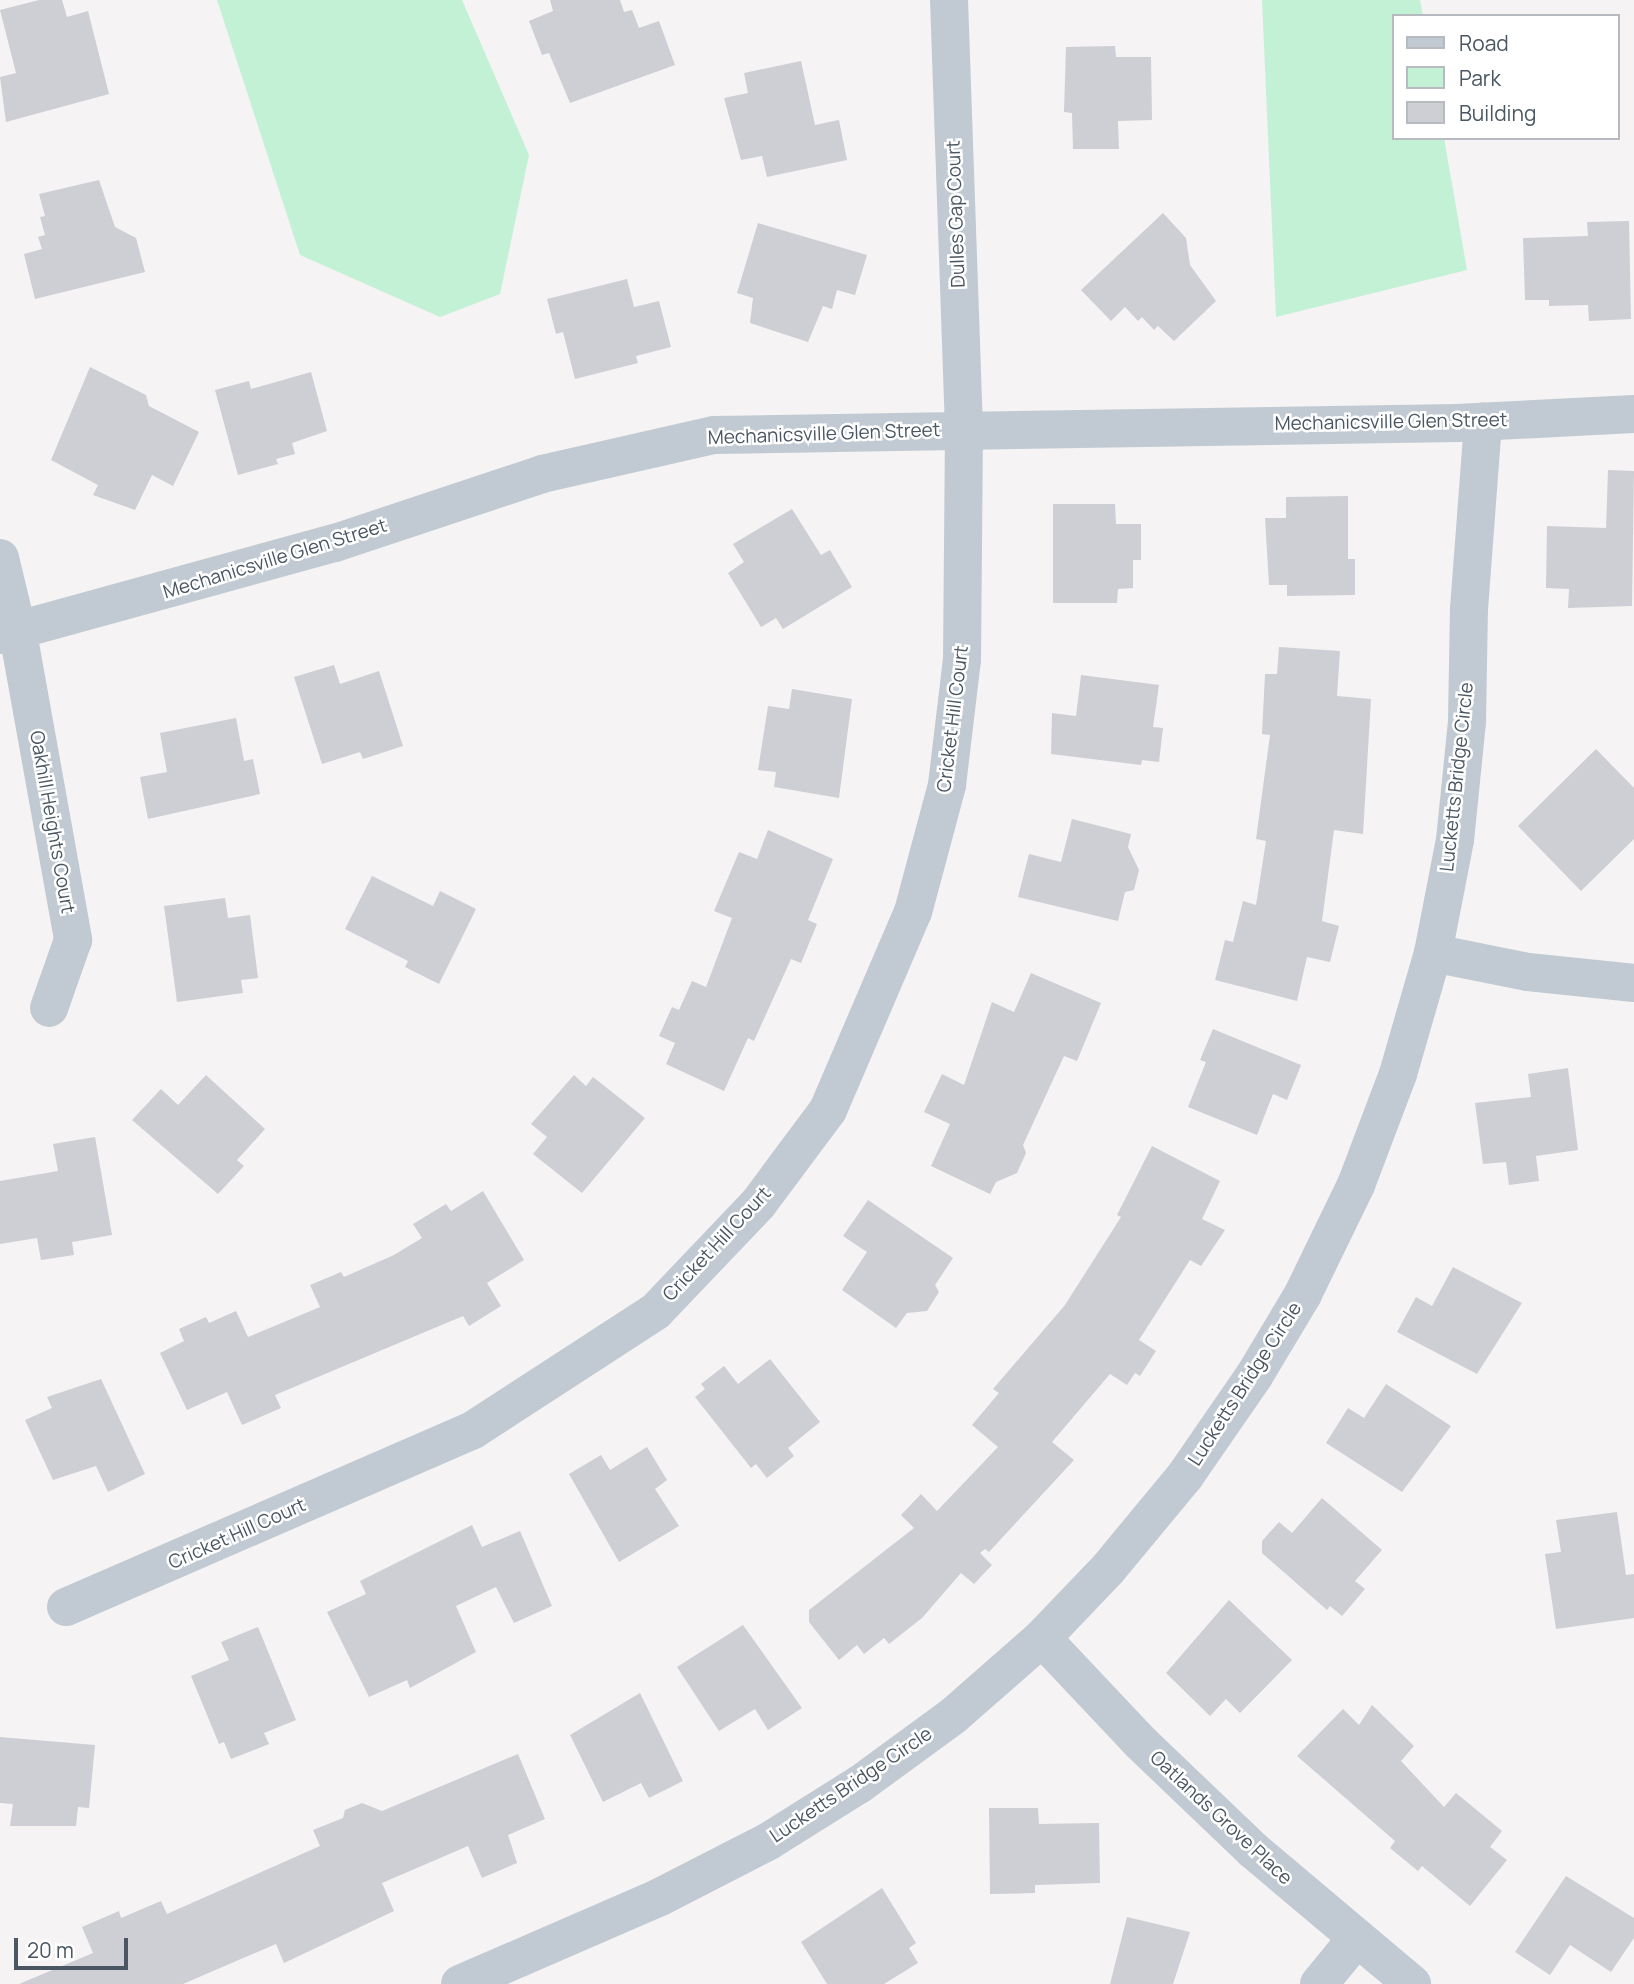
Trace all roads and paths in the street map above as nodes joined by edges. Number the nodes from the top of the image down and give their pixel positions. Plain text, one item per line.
1 (949, 0) edge
2 (1634, 414) edge
3 (1483, 422) junction
4 (964, 429) junction
5 (0, 558) edge
6 (9, 634) edge
7 (1433, 953) junction
8 (1634, 983) edge
9 (49, 1008) dead end
10 (66, 1607) dead end
11 (1042, 1638) junction
12 (1356, 1939) junction
13 (460, 1984) edge
14 (1318, 1984) edge
15 (1412, 1984) edge

1 - 4 street, Dulles Gap Court
2 - 3 street, Mechanicsville Glen Street
3 - 4 street, Mechanicsville Glen Street
3 - 7 street, Lucketts Bridge Circle
4 - 6 street, Mechanicsville Glen Street
4 - 10 street, Cricket Hill Court
5 - 6 street, Oakhill Heights Court
6 - 9 street, Oakhill Heights Court
7 - 8 street
7 - 11 street, Lucketts Bridge Circle
11 - 12 street, Oatlands Grove Place
11 - 13 street, Lucketts Bridge Circle
12 - 14 street
12 - 15 street, Oatlands Grove Place

